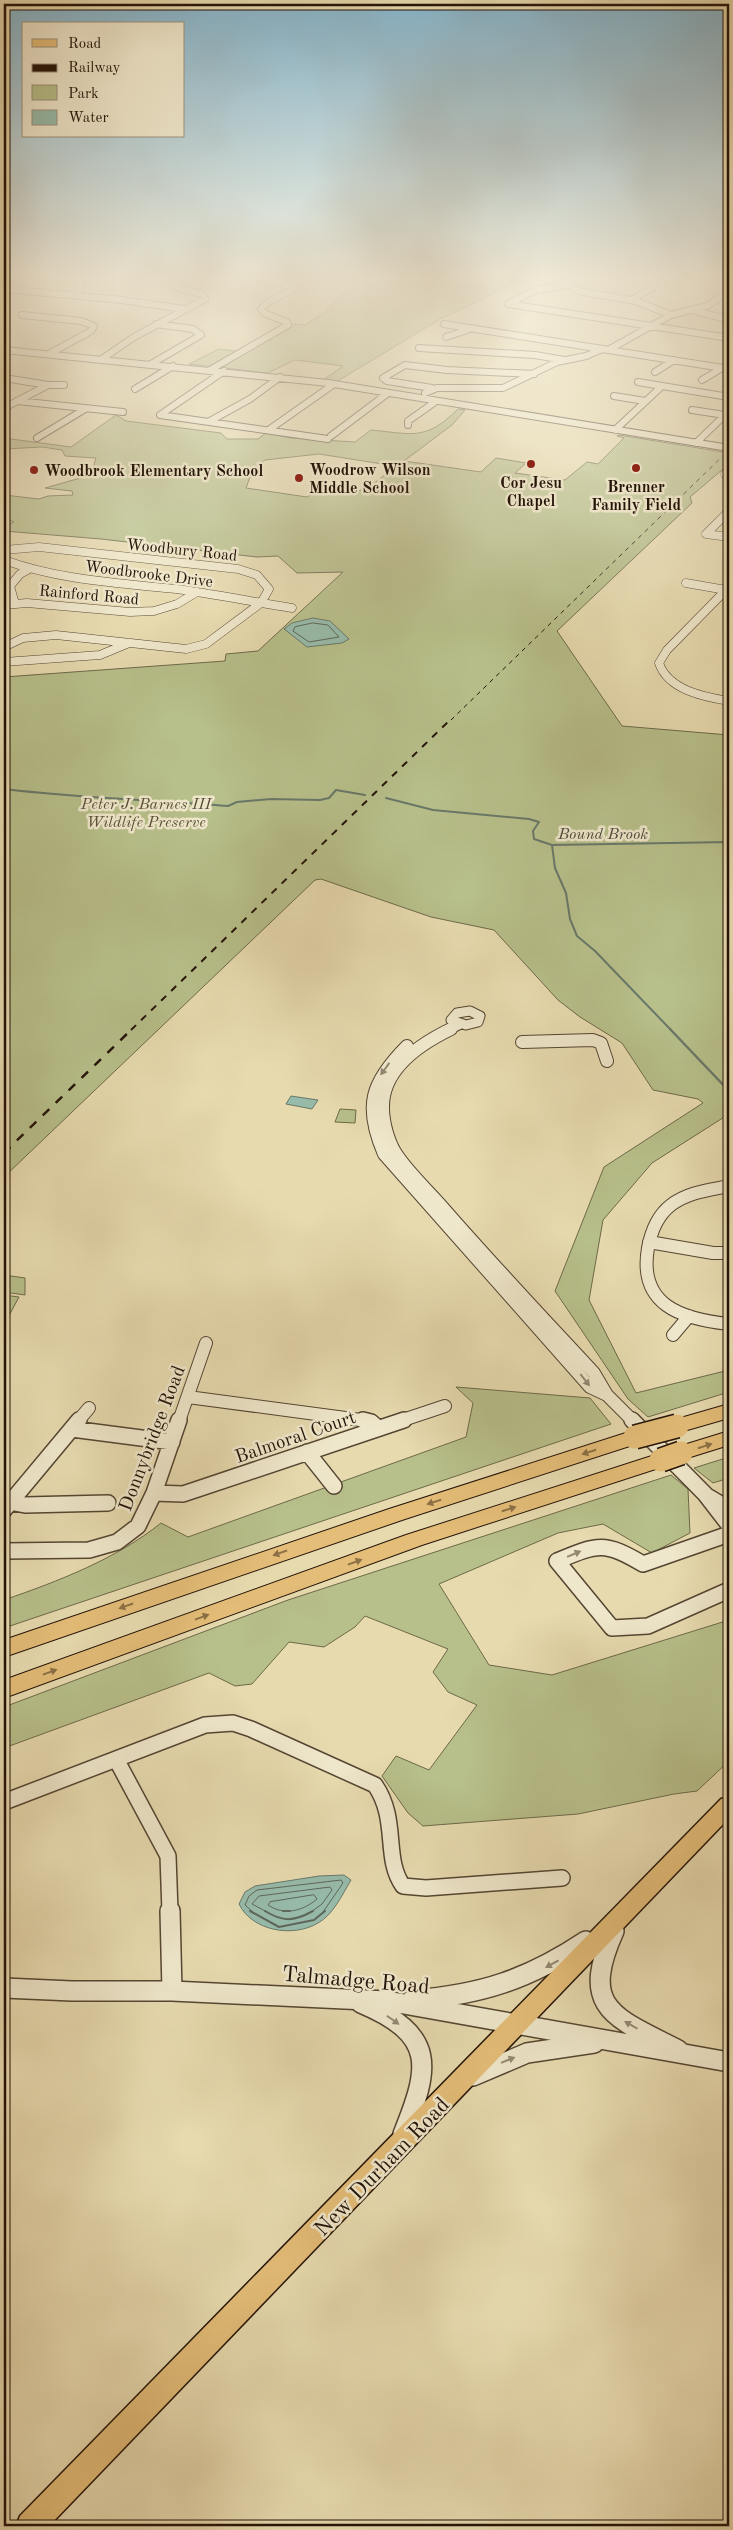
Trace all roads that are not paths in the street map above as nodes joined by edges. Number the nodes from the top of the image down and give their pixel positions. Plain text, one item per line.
1 (30, 394) edge
2 (190, 394) edge
3 (257, 394) edge
4 (320, 394) edge
5 (387, 394) edge
6 (394, 394) edge
7 (423, 394) edge
8 (652, 394) edge
9 (711, 394) edge
10 (614, 396) dead end
11 (729, 397) edge
12 (417, 398) junction
13 (17, 401) junction
14 (645, 401) junction
15 (435, 402) junction
16 (4, 408) edge
17 (85, 409) junction
18 (692, 410) dead end
19 (123, 412) dead end
20 (727, 413) edge
21 (210, 421) dead end
22 (408, 425) dead end
23 (270, 429) dead end
24 (615, 430) junction
25 (36, 438) dead end
26 (696, 443) junction
27 (729, 448) edge
28 (729, 470) edge
29 (729, 474) edge
30 (729, 511) edge
31 (729, 537) edge
32 (4, 550) edge
33 (4, 560) edge
34 (29, 570) junction
35 (686, 583) dead end
36 (728, 588) edge
37 (197, 592) junction
38 (261, 603) junction
39 (15, 604) junction
40 (4, 605) edge
41 (292, 608) dead end
42 (129, 643) junction
43 (4, 647) edge
44 (4, 662) edge
45 (729, 701) edge
46 (456, 1022) dead end
47 (522, 1042) dead end
48 (607, 1061) dead end
49 (390, 1153) junction
50 (729, 1186) edge
51 (649, 1242) junction
52 (729, 1253) edge
53 (689, 1316) junction
54 (729, 1324) edge
55 (674, 1335) dead end
56 (206, 1343) dead end
57 (607, 1395) junction
58 (188, 1397) junction
59 (729, 1402) edge
60 (446, 1406) dead end
61 (90, 1408) dead end
62 (729, 1411) edge
63 (686, 1423) junction
64 (378, 1428) junction
65 (72, 1429) junction
66 (729, 1438) edge
67 (172, 1442) junction
68 (307, 1452) junction
69 (671, 1456) joint
70 (334, 1486) dead end
71 (154, 1493) junction
72 (705, 1494) junction
73 (108, 1503) dead end
74 (7, 1506) edge
75 (729, 1509) edge
76 (729, 1526) edge
77 (729, 1534) edge
78 (4, 1551) edge
79 (729, 1590) edge
80 (4, 1649) edge
81 (4, 1689) edge
82 (116, 1759) junction
83 (4, 1802) edge
84 (729, 1805) edge
85 (562, 1878) dead end
86 (621, 1916) junction
87 (4, 1988) edge
88 (172, 1991) junction
89 (350, 1999) junction
90 (387, 2001) junction
91 (518, 2025) junction
92 (608, 2041) junction
93 (690, 2056) junction
94 (729, 2062) edge
95 (464, 2081) junction
96 (398, 2148) junction
97 (30, 2526) edge

1 - 13 street
2 - 5 street
3 - 21 street
4 - 23 street
6 - 12 street
7 - 12 street
8 - 14 street
9 - 11 street
10 - 14 street
12 - 15 street
13 - 16 street
13 - 17 street
14 - 24 street
15 - 22 street
15 - 24 street
17 - 19 street
17 - 25 street
18 - 20 street
20 - 26 street
24 - 26 street
26 - 27 street
28 - 29 street
30 - 31 street
32 - 38 street, Woodbury Road
33 - 34 street, Woodbrooke Drive
34 - 37 street, Woodbrooke Drive
34 - 39 street
35 - 36 street
36 - 45 street
37 - 38 street, Woodbrooke Drive
37 - 39 street, Rainford Road
38 - 41 street, Woodbrooke Drive
38 - 42 street
39 - 40 street, Rainford Road
42 - 43 street
42 - 44 street
46 - 49 street
47 - 48 street
49 - 57 street
49 -> 57 street
50 - 51 street
51 - 52 street
51 - 53 street
53 - 54 street
53 - 55 street
56 - 58 street, Donnybridge Road
57 - 72 street
58 - 64 street
58 - 67 street, Donnybridge Road
59 - 63 highway
60 - 64 street, Balmoral Court
61 - 65 street
62 - 63 highway
63 -> 80 highway, bridge
64 - 68 street, Balmoral Court
65 - 67 street
65 - 74 street
69 -> 66 highway
67 - 71 street, Donnybridge Road
68 - 70 street
68 - 71 street, Balmoral Court
81 -> 69 highway
71 - 78 street, Donnybridge Road
72 - 75 street
72 - 76 street
73 - 74 street
79 -> 77 street
82 - 83 street
82 - 85 street
82 - 88 street
84 - 86 main road, New Durham Road
86 -> 90 street
86 - 91 main road, New Durham Road
93 -> 86 street
87 - 88 street, Talmadge Road
88 - 89 street, Talmadge Road
89 - 90 street, Talmadge Road
89 -> 96 street
90 - 91 street, Talmadge Road
91 - 92 street, Talmadge Road
91 - 95 main road, New Durham Road
92 - 93 street, Talmadge Road
95 -> 92 street
93 - 94 street, Talmadge Road
95 - 96 main road, New Durham Road
96 - 97 main road, New Durham Road

